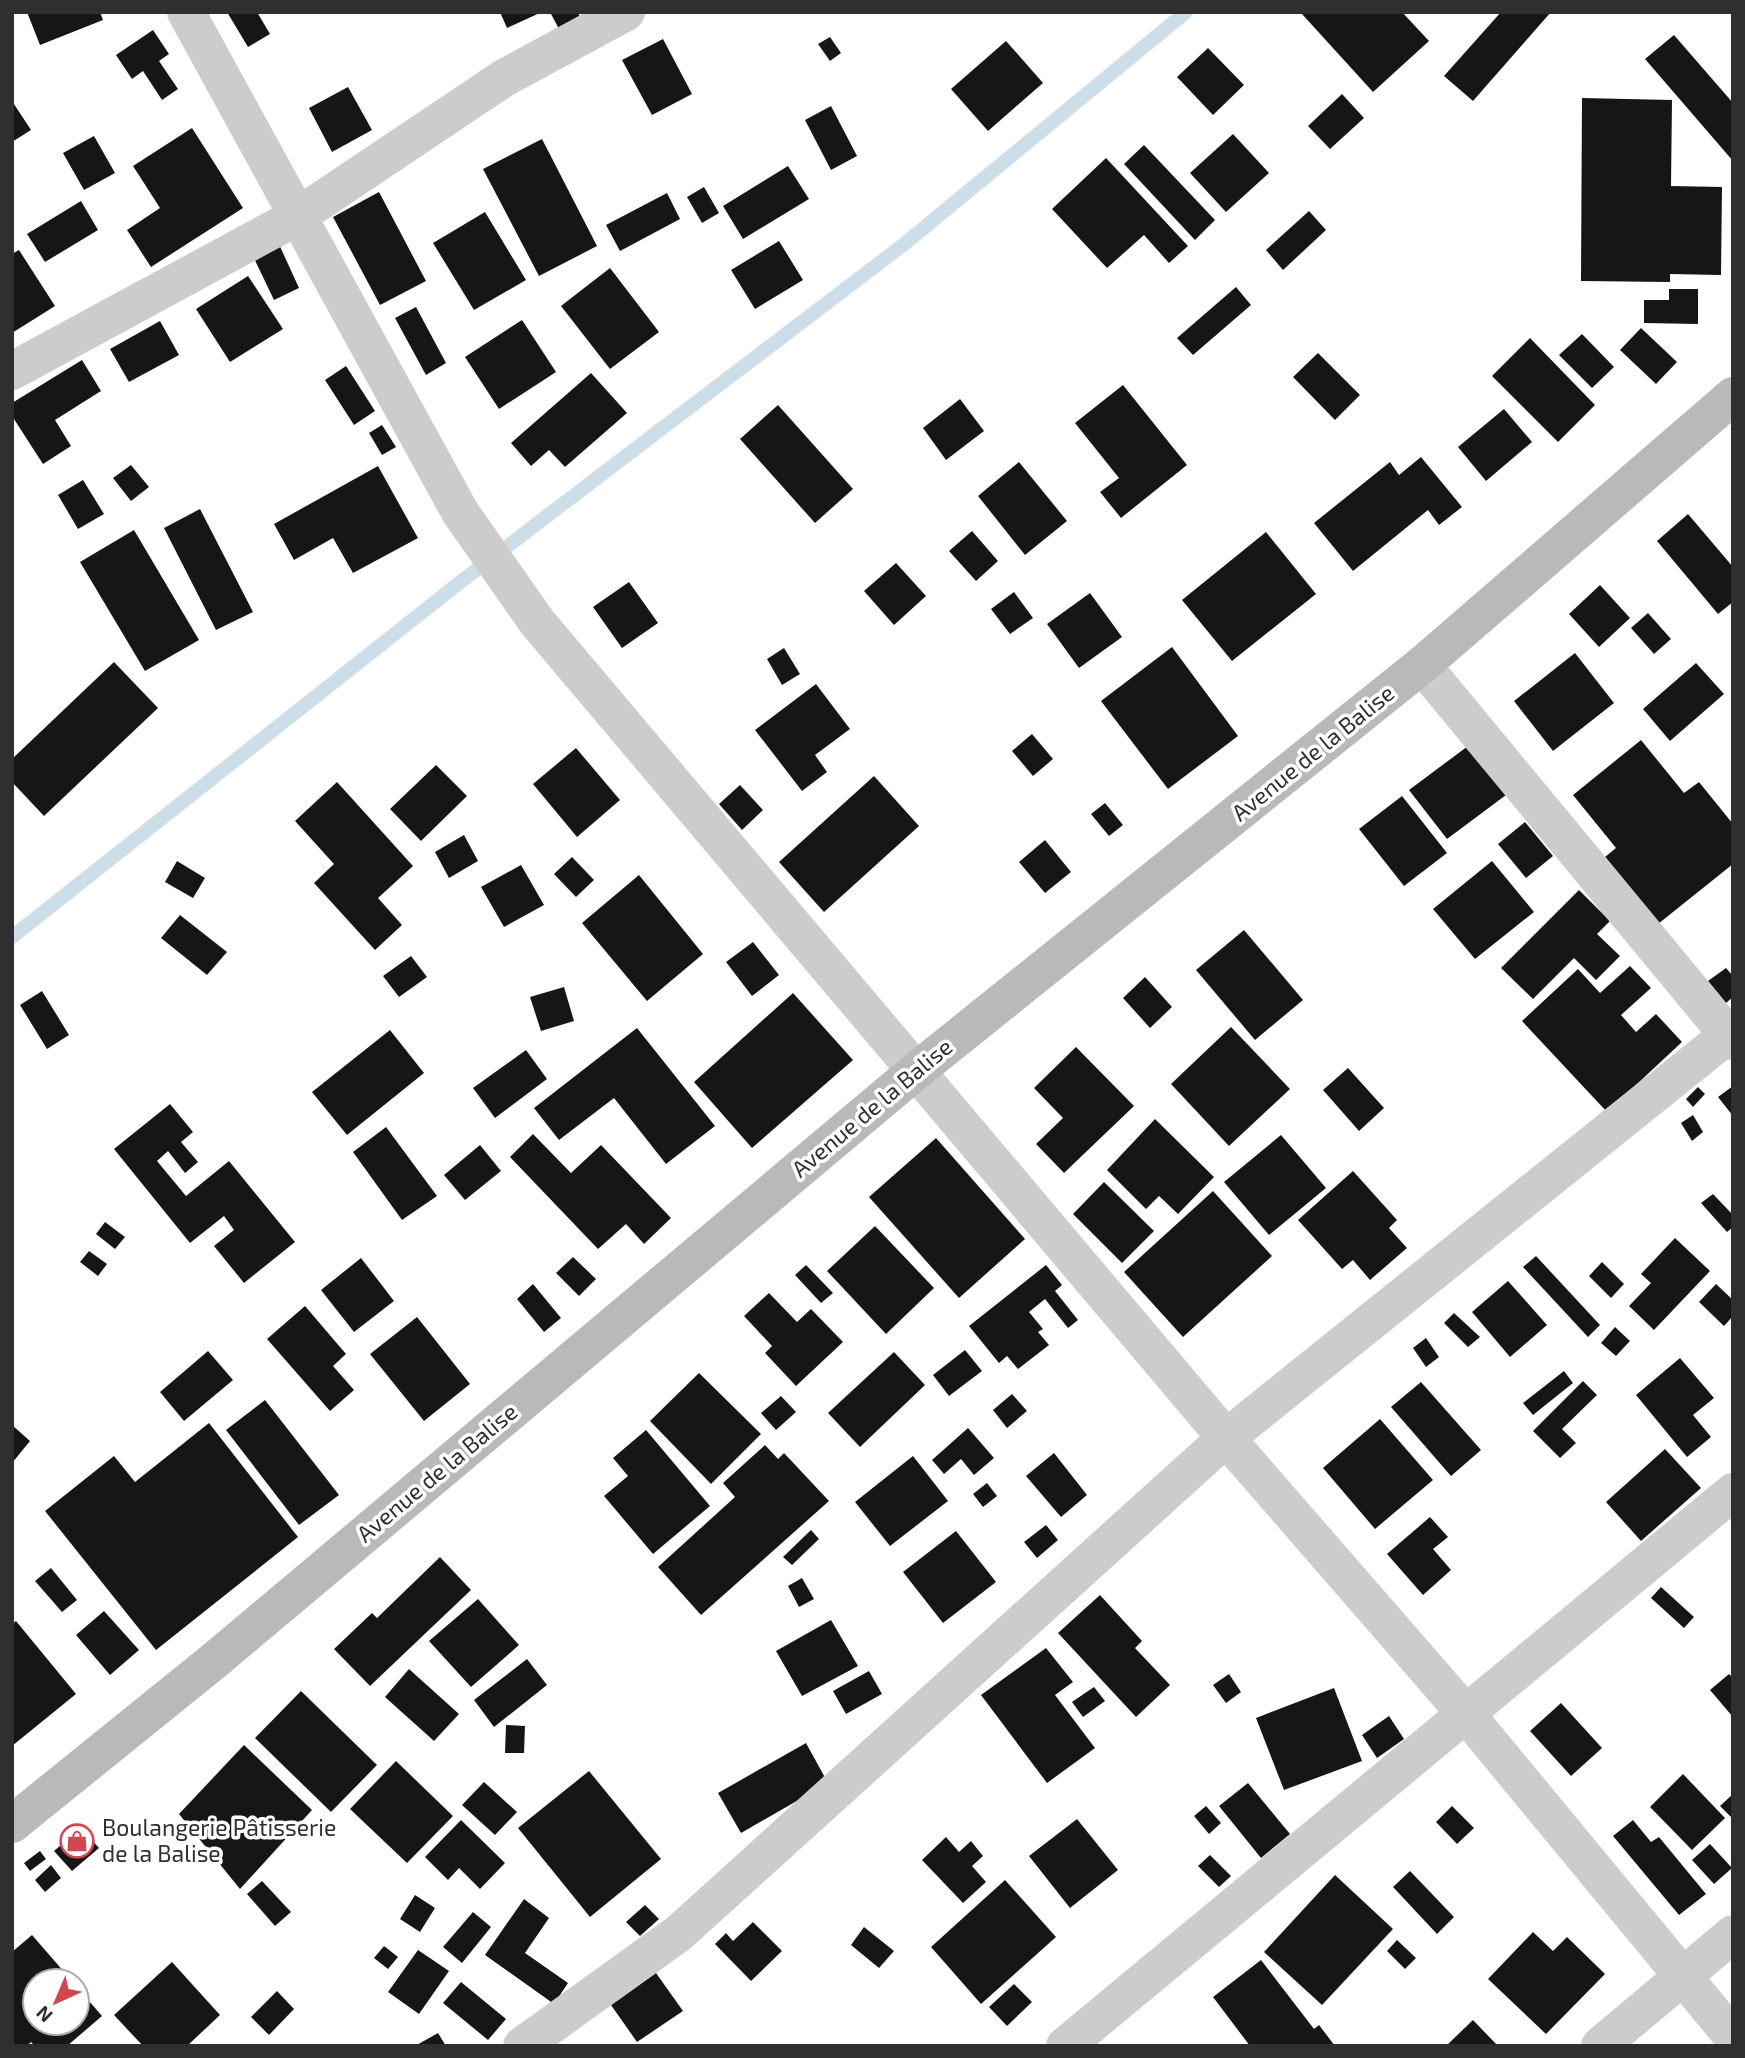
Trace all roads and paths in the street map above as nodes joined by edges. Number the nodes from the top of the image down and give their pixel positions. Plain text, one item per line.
1 (186, 12) edge
2 (626, 12) edge
3 (298, 216) junction
4 (12, 371) edge
5 (1733, 396) edge
6 (1422, 665) junction
7 (1731, 1035) edge
8 (916, 1071) junction
9 (1226, 1438) junction
10 (1733, 1492) edge
11 (1466, 1714) junction
12 (12, 1824) edge
13 (1733, 1934) edge
14 (1682, 1977) junction
15 (1733, 2037) edge
16 (522, 2046) edge
17 (1065, 2046) edge
18 (1600, 2046) edge

1 - 3 street
2 - 3 street
3 - 4 street
3 - 8 street
5 - 6 street, Avenue de la Balise
6 - 7 street
6 - 8 street, Avenue de la Balise
7 - 9 street
8 - 9 street
8 - 12 street, Avenue de la Balise
9 - 11 street
9 - 16 street
10 - 11 street
11 - 14 street
11 - 17 street
13 - 14 street
14 - 15 street
14 - 18 street

